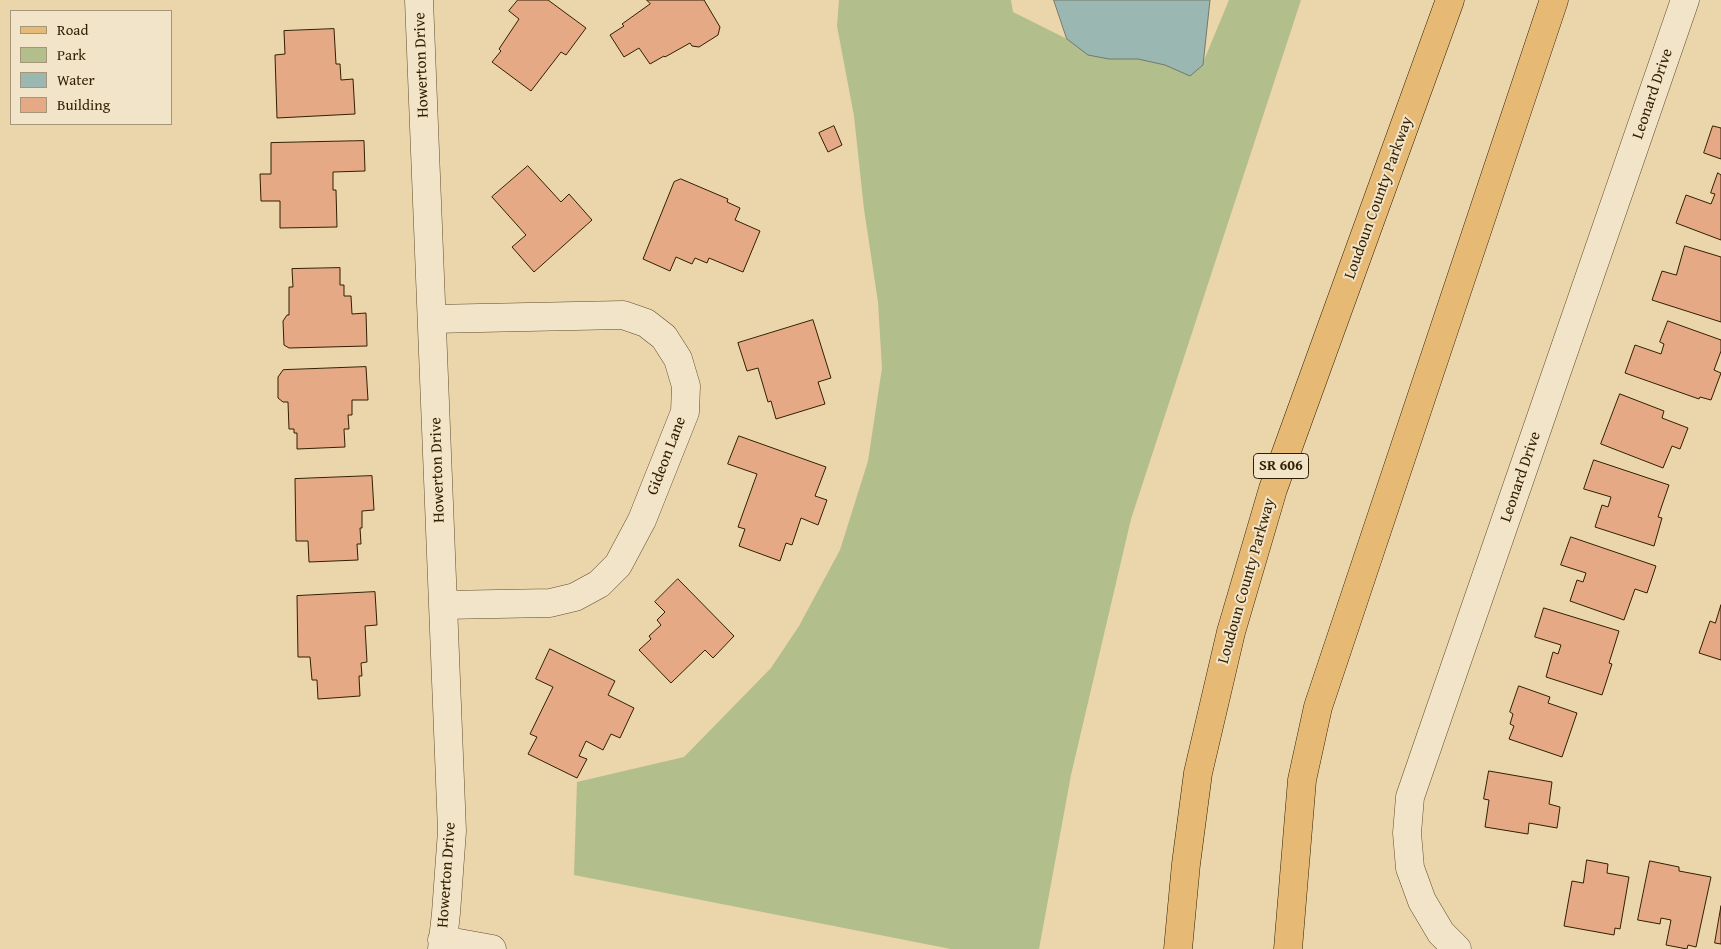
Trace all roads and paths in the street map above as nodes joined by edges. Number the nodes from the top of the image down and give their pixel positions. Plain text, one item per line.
1 (419, 0) edge
2 (1450, 0) edge
3 (1554, 0) edge
4 (1685, 0) edge
5 (432, 319) junction
6 (444, 605) junction
7 (442, 944) edge
8 (492, 949) edge
9 (1178, 949) edge
10 (1288, 949) edge
11 (1457, 949) edge

1 - 5 street, Howerton Drive
2 - 9 main road, Loudoun County Parkway / SR 606
3 - 10 main road
4 - 11 street, Leonard Drive
5 - 6 street, Howerton Drive
5 - 6 street, Gideon Lane
6 - 7 street, Howerton Drive
7 - 8 street

